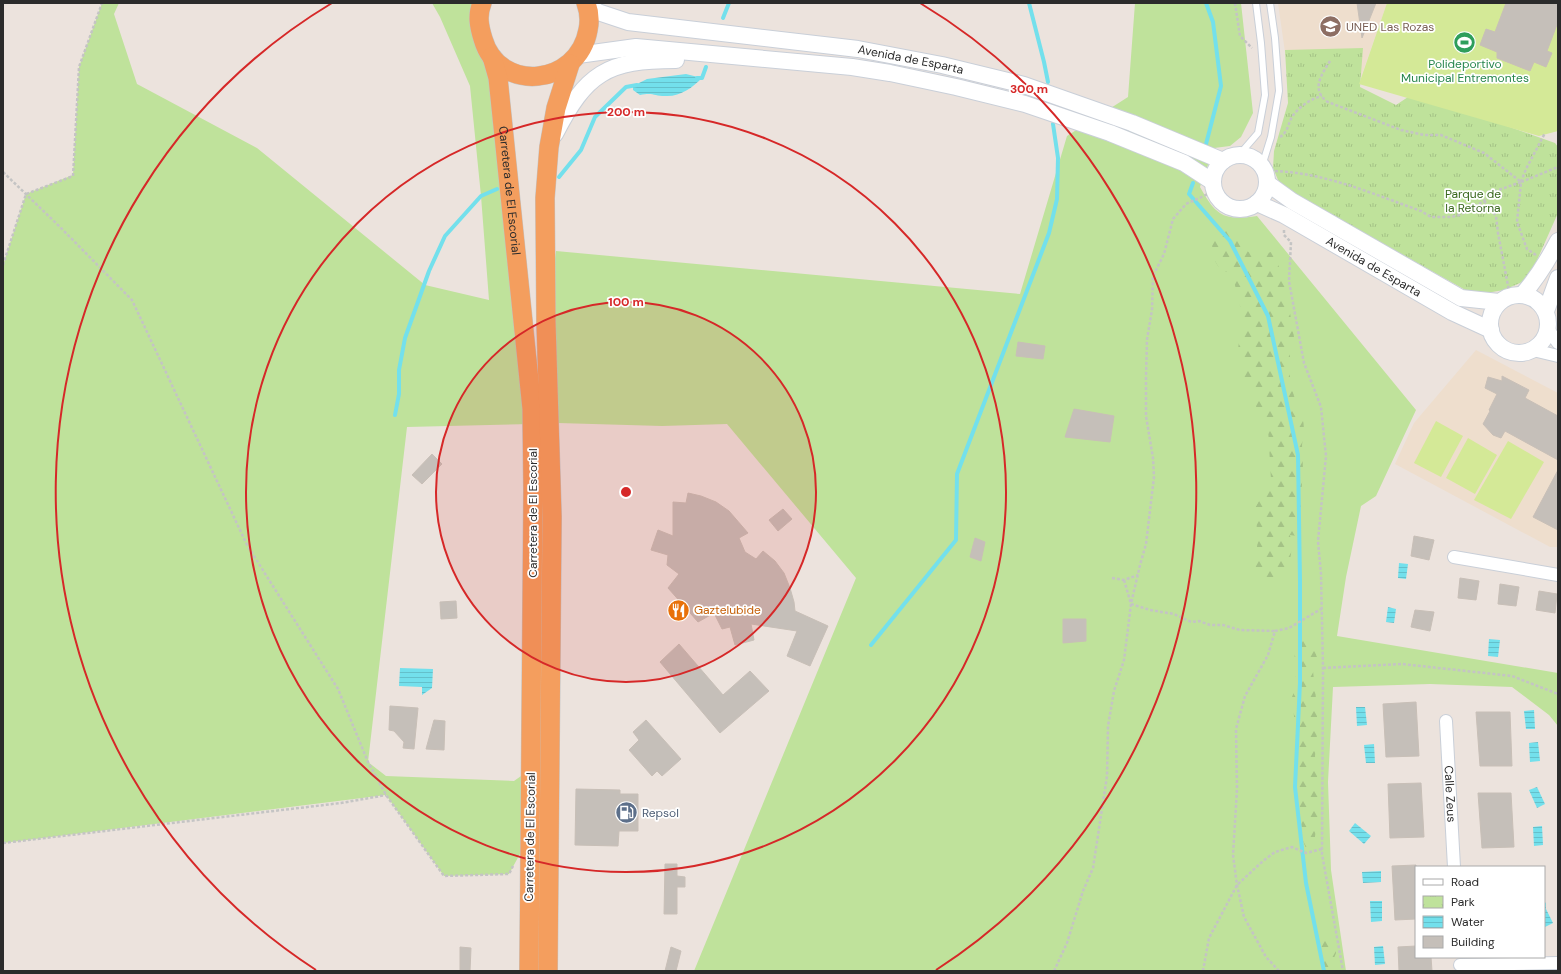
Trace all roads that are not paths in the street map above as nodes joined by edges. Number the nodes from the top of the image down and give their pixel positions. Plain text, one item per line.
1 (482, 3) edge
2 (1256, 3) edge
3 (1270, 3) edge
4 (587, 4) edge
5 (492, 58) junction
6 (574, 60) junction
7 (774, 60) junction
8 (548, 147) junction
9 (1239, 155) junction
10 (1223, 161) junction
11 (1264, 173) junction
12 (1213, 187) junction
13 (1257, 203) junction
14 (1558, 242) edge
15 (1558, 278) edge
16 (1511, 297) junction
17 (1546, 311) junction
18 (1548, 329) junction
19 (1491, 330) junction
20 (1558, 343) edge
21 (1533, 350) junction
22 (1558, 356) edge
23 (1454, 557) dead end
24 (1558, 575) edge
25 (1446, 721) dead end
26 (1454, 866) edge
27 (1558, 962) edge
28 (1460, 964) edge
29 (529, 971) edge
30 (548, 971) edge

1 - 5 highway, Carretera de El Escorial
2 - 9 lane
3 - 11 lane
4 - 6 highway, Carretera de El Escorial
4 - 10 main road, Avenida de Esparta
5 - 6 highway
5 - 29 highway, Carretera de El Escorial
6 - 7 main road, Avenida de Esparta
6 - 8 highway, Carretera de El Escorial
7 - 8 main road
7 - 12 main road, Avenida de Esparta
8 - 30 highway, Carretera de El Escorial
9 - 10 main road
9 - 11 main road
10 - 12 main road
11 - 13 main road
11 - 16 main road, Avenida de Esparta
12 - 13 main road
13 - 19 main road, Avenida de Esparta
14 - 16 main road
15 - 17 main road
16 - 17 main road
16 - 19 main road
17 - 18 main road
18 - 20 street
18 - 21 main road
19 - 21 main road
21 - 22 street
23 - 24 street
25 - 26 street, Calle Zeus
27 - 28 street

